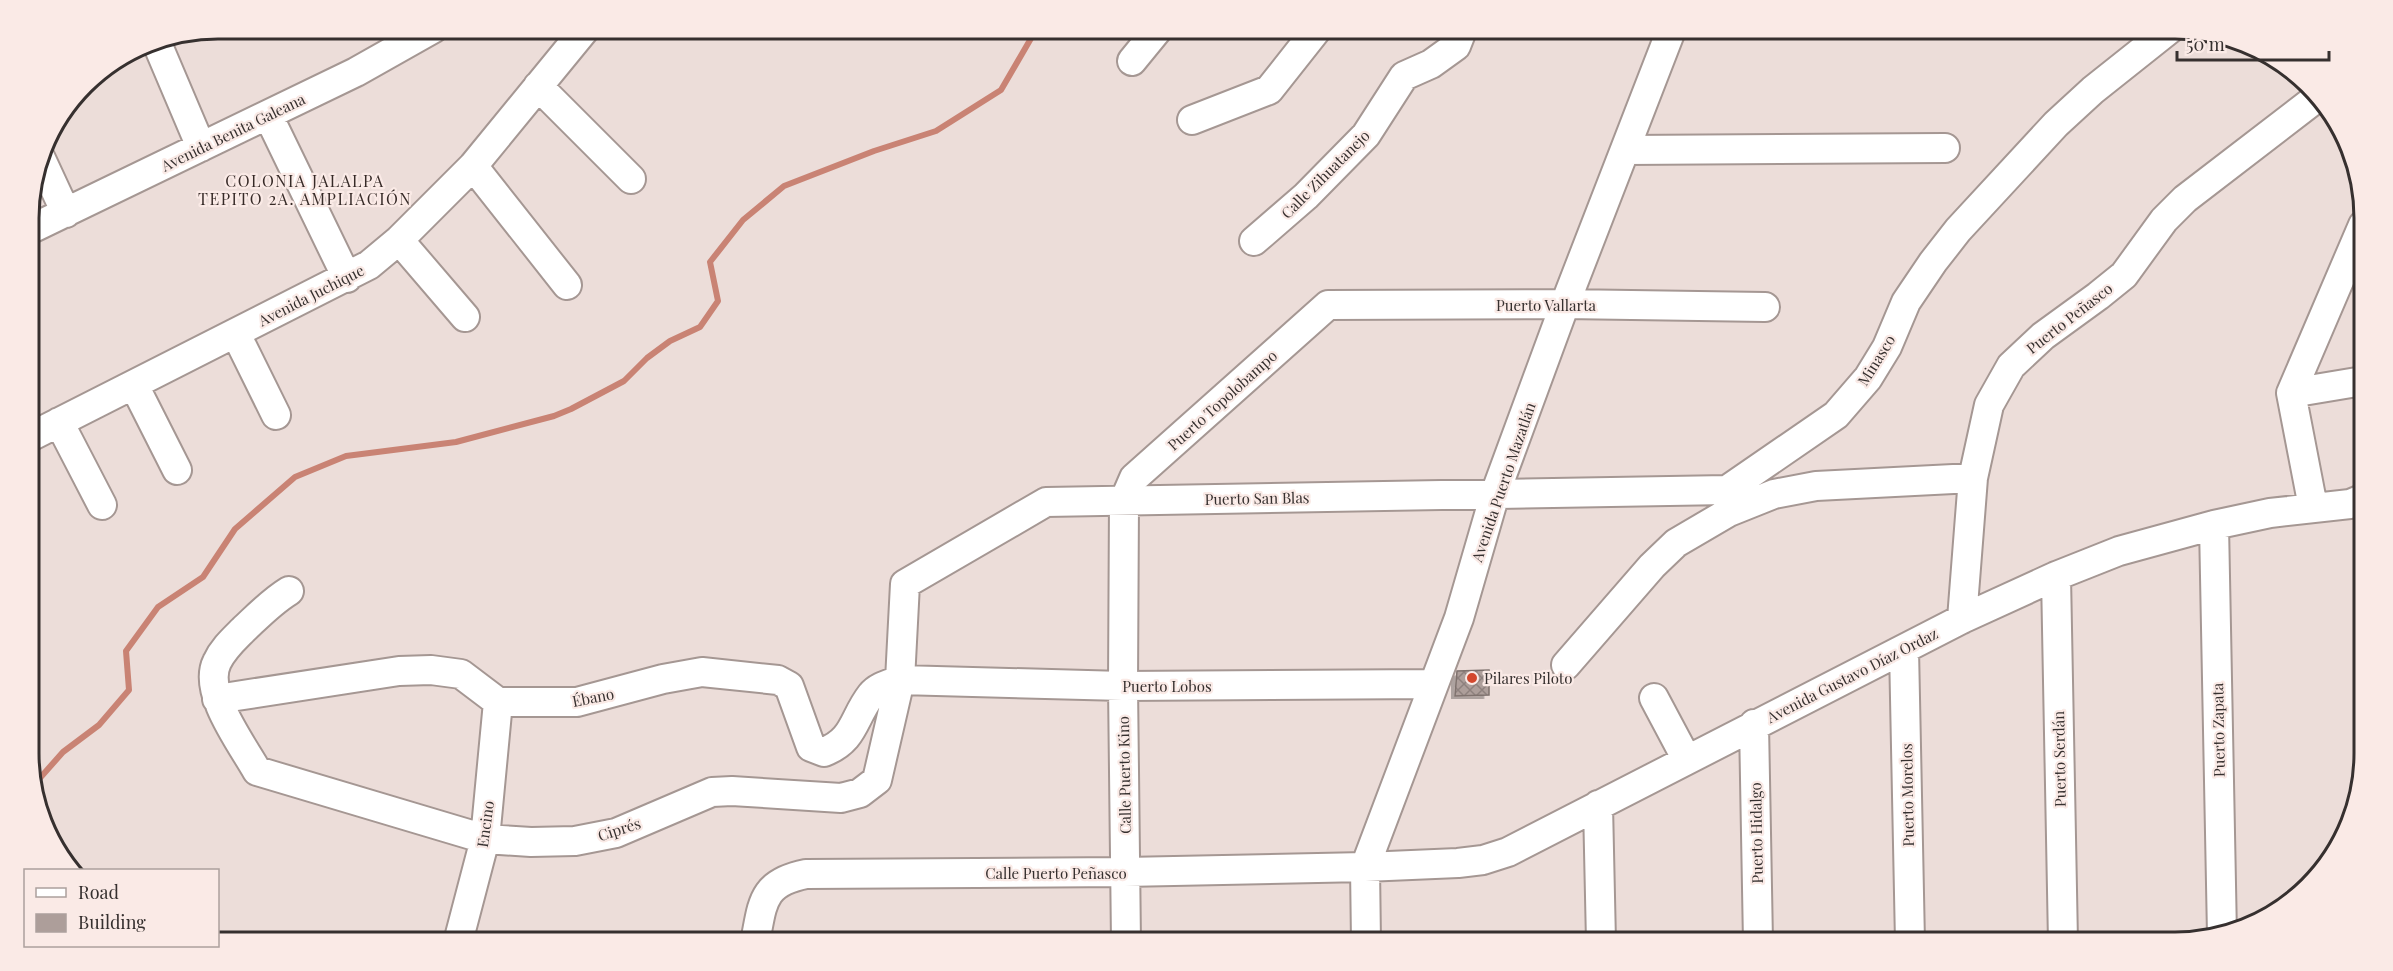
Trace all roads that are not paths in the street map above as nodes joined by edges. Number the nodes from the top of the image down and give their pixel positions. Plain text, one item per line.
1 (414, 39) edge
2 (577, 39) edge
3 (1150, 39) edge
4 (1309, 39) edge
5 (1456, 39) edge
6 (1668, 39) edge
7 (2157, 39) edge
8 (159, 48) edge
9 (1132, 61) dead end
10 (538, 86) junction
11 (2311, 102) edge
12 (268, 115) junction
13 (1192, 120) dead end
14 (201, 147) junction
15 (1945, 148) dead end
16 (1626, 150) junction
17 (473, 166) junction
18 (46, 169) edge
19 (631, 179) dead end
20 (66, 213) junction
21 (39, 225) edge
22 (399, 240) junction
23 (1254, 241) dead end
24 (2354, 246) edge
25 (347, 278) junction
26 (567, 285) dead end
27 (1565, 304) junction
28 (1328, 305) joint
29 (1765, 307) dead end
30 (465, 317) dead end
31 (236, 334) junction
32 (2354, 382) edge
33 (134, 386) junction
34 (2290, 393) junction
35 (276, 415) dead end
36 (59, 422) junction
37 (39, 432) edge
38 (177, 470) dead end
39 (1973, 478) junction
40 (1496, 494) junction
41 (1124, 501) junction
42 (1728, 501) junction
43 (2354, 504) edge
44 (102, 505) dead end
45 (2313, 507) junction
46 (2214, 525) junction
47 (2056, 576) junction
48 (289, 591) dead end
49 (1962, 619) junction
50 (1904, 649) junction
51 (1566, 665) dead end
52 (900, 680) junction
53 (1433, 684) junction
54 (1123, 686) junction
55 (1654, 698) dead end
56 (217, 699) junction
57 (498, 702) junction
58 (1754, 724) junction
59 (1687, 759) junction
60 (1598, 805) junction
61 (485, 839) junction
62 (1365, 867) junction
63 (1125, 872) junction
64 (2222, 926) edge
65 (461, 932) edge
66 (757, 932) edge
67 (1126, 932) edge
68 (1366, 932) edge
69 (1601, 932) edge
70 (1758, 932) edge
71 (1910, 932) edge
72 (2063, 932) edge

1 - 12 street, Avenida Benita Galeana
2 - 10 street, Avenida Juchique
3 - 9 street
4 - 13 street
5 - 23 street, Calle Zihuatanejo
6 - 16 street, Avenida Puerto Mazatlán
7 - 42 street, Minasco
8 - 14 street
10 - 17 street, Avenida Juchique
10 - 19 street
11 - 39 street, Puerto Peñasco
12 - 14 street, Avenida Benita Galeana
12 - 25 street
14 - 20 street, Avenida Benita Galeana
15 - 16 street
16 - 27 street, Avenida Puerto Mazatlán
17 - 22 street, Avenida Juchique
17 - 26 street
18 - 20 street
20 - 21 street, Avenida Benita Galeana
22 - 25 street, Avenida Juchique
22 - 30 street
24 - 34 street
25 - 31 street, Avenida Juchique
27 - 28 street, Puerto Vallarta
27 - 29 street, Puerto Vallarta
27 - 40 street, Avenida Puerto Mazatlán
28 - 41 street, Puerto Topolobampo
31 - 33 street, Avenida Juchique
31 - 35 street
32 - 34 street
33 - 36 street, Avenida Juchique
33 - 38 street
34 - 45 street
36 - 37 street, Avenida Juchique
36 - 44 street
39 - 42 street
39 - 49 street, Puerto Peñasco
40 - 41 street, Puerto San Blas
40 - 42 street, Puerto San Blas
40 - 53 street, Avenida Puerto Mazatlán
41 - 52 street, Puerto San Blas
41 - 54 street, Calle Puerto Kino
42 - 51 street, Minasco
43 - 45 street, Avenida Gustavo Díaz Ordaz
45 - 46 street, Avenida Gustavo Díaz Ordaz
46 - 47 street, Avenida Gustavo Díaz Ordaz
46 - 64 street, Puerto Zapata
47 - 49 street, Avenida Gustavo Díaz Ordaz
47 - 72 street, Puerto Serdán
48 - 56 street
49 - 50 street, Avenida Gustavo Díaz Ordaz
50 - 58 street, Avenida Gustavo Díaz Ordaz
50 - 71 street, Puerto Morelos
52 - 54 street, Puerto Lobos
52 - 57 street, Ébano
52 - 61 street, Ciprés
53 - 54 street, Puerto Lobos
53 - 62 street, Avenida Puerto Mazatlán
54 - 63 street, Calle Puerto Kino
55 - 59 street
56 - 57 street
56 - 61 street, Ciprés
57 - 61 street, Encino
58 - 59 street, Avenida Gustavo Díaz Ordaz
58 - 70 street, Puerto Hidalgo
59 - 60 street, Avenida Gustavo Díaz Ordaz
60 - 62 street, Avenida Gustavo Díaz Ordaz
60 - 69 street
61 - 65 street, Encino
62 - 63 street, Calle Puerto Peñasco
62 - 68 street, Avenida Puerto Mazatlán
63 - 66 street, Calle Puerto Peñasco
63 - 67 street, Calle Puerto Kino

